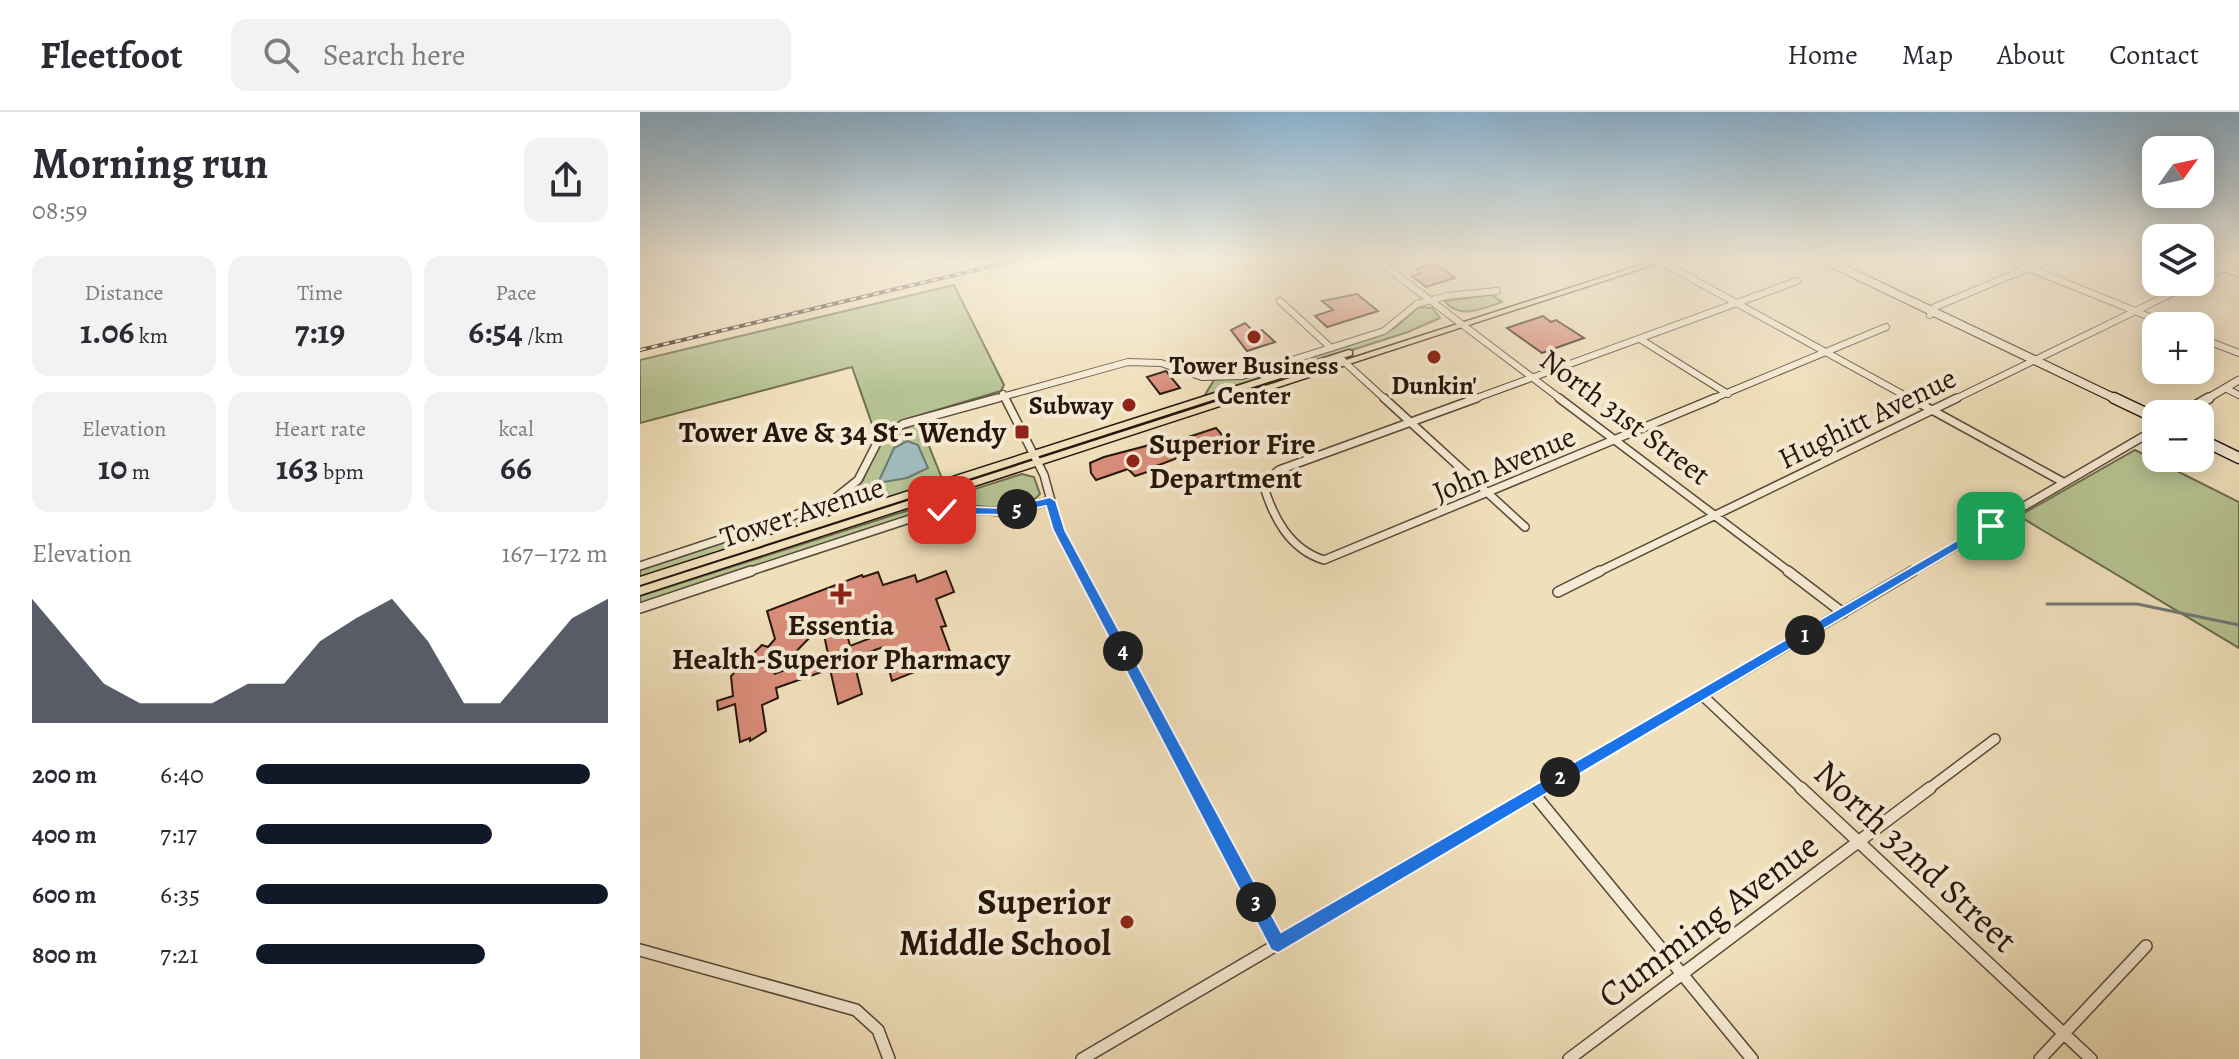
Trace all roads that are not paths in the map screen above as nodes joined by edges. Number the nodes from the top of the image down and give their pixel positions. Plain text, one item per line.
1 (1283, 304) edge
2 (1419, 304) edge
3 (1436, 304) edge
4 (1512, 304) edge
5 (1517, 304) edge
6 (1733, 304) edge
7 (1738, 304) edge
8 (1913, 304) edge
9 (1914, 304) edge
10 (1948, 304) edge
11 (2118, 304) edge
12 (2149, 304) edge
13 (2135, 311) junction
14 (1930, 312) junction
15 (2142, 314) edge
16 (1459, 322) junction
17 (1886, 327) dead end
18 (1640, 339) junction
19 (2214, 343) edge
20 (1826, 353) junction
21 (2239, 353) edge
22 (1339, 356) junction
23 (2034, 361) junction
24 (1535, 378) junction
25 (2239, 380) edge
26 (2225, 388) junction
27 (1003, 394) junction
28 (1728, 394) junction
29 (2239, 395) edge
30 (2205, 400) edge
31 (1932, 411) junction
32 (2142, 411) edge
33 (1410, 423) junction
34 (2142, 437) edge
35 (1616, 440) junction
36 (2214, 446) edge
37 (1035, 458) junction
38 (2239, 458) edge
39 (2063, 482) junction
40 (1487, 495) junction
41 (1050, 501) junction
42 (1715, 516) junction
43 (1525, 527) dead end
44 (640, 566) edge
45 (640, 581) edge
46 (640, 591) edge
47 (1558, 592) dead end
48 (640, 608) edge
49 (1843, 613) junction
50 (1702, 695) junction
51 (1995, 739) dead end
52 (1533, 793) junction
53 (1858, 841) junction
54 (1278, 944) junction
55 (2146, 946) dead end
56 (640, 950) edge
57 (1683, 975) junction
58 (2064, 1034) junction
59 (889, 1059) edge
60 (1082, 1059) edge
61 (1569, 1059) edge
62 (1752, 1059) edge
63 (2040, 1059) edge
64 (2091, 1059) edge

1 - 22 street
2 - 22 street
3 - 16 street, North 31st Street
4 - 16 main road, Tower Avenue
5 - 16 main road, Tower Avenue
6 - 18 street
7 - 20 street
8 - 14 main road
9 - 14 main road
10 - 14 street
11 - 13 street
12 - 13 street, Hughitt Avenue
13 - 15 street
13 - 23 street, Hughitt Avenue
14 - 23 main road
16 - 22 main road, Tower Avenue
16 - 24 street, North 31st Street
17 - 20 street, John Avenue
18 - 24 street
18 - 28 street
19 - 21 street
20 - 28 street, John Avenue
20 - 31 street
22 - 27 street
22 - 33 street
22 - 37 main road, Tower Avenue
23 - 31 street, Hughitt Avenue
23 - 32 main road
24 - 33 street
24 - 35 street, North 31st Street
25 - 26 street
26 - 29 street
26 - 30 street
27 - 37 street
27 - 44 street
28 - 35 street, John Avenue
31 - 39 street
31 - 42 street, Hughitt Avenue
33 - 40 street
33 - 40 street, John Avenue
34 - 39 street
35 - 40 street, John Avenue
35 - 42 street, North 31st Street
36 - 38 main road
37 - 41 street
37 - 45 main road, Tower Avenue
37 - 46 main road, Tower Avenue
39 - 49 street
40 - 43 street
41 - 48 street
41 - 54 street
42 - 47 street, Hughitt Avenue
42 - 49 street, North 31st Street
49 - 50 street
50 - 52 street
50 - 53 street, North 32nd Street
51 - 53 street, Cumming Avenue
52 - 54 street
52 - 57 street
53 - 57 street, Cumming Avenue
53 - 58 street, North 32nd Street
54 - 60 street
55 - 58 street
56 - 59 street
57 - 61 street, Cumming Avenue
57 - 62 street
58 - 63 street
58 - 64 street, North 32nd Street

